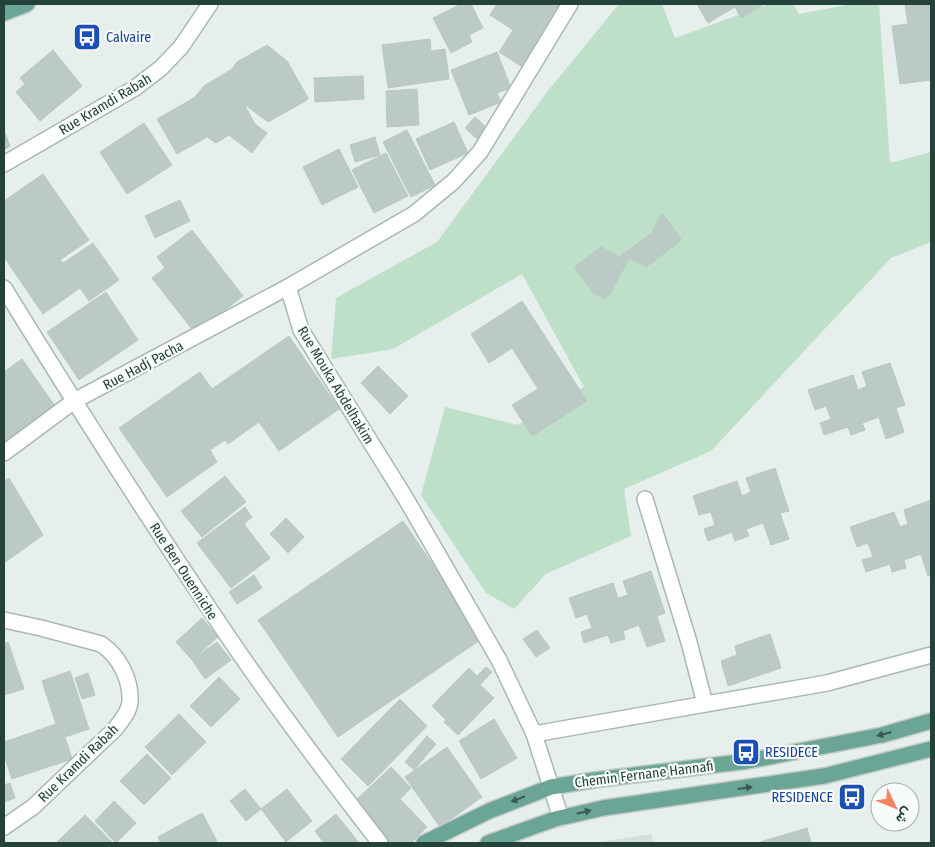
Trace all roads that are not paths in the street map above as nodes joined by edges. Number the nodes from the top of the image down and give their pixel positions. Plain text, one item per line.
1 (27, 4) edge
2 (210, 4) edge
3 (570, 4) edge
4 (4, 13) edge
5 (4, 164) edge
6 (288, 287) junction
7 (4, 288) edge
8 (74, 401) junction
9 (4, 452) edge
10 (645, 499) dead end
11 (4, 620) edge
12 (931, 655) edge
13 (705, 704) junction
14 (931, 721) edge
15 (534, 734) junction
16 (931, 749) edge
17 (551, 787) junction
18 (561, 818) junction
19 (4, 827) edge
20 (380, 843) edge
21 (424, 843) edge
22 (488, 843) edge

1 - 4 main road
2 - 5 street, Rue Kramdi Rabah
3 - 6 street
6 - 8 street, Rue Hadj Pacha
6 - 15 street, Rue Mouka Abdelhakim
7 - 8 street, Rue Ben Ouenniche
8 - 9 street, Rue Hadj Pacha
8 - 20 street, Rue Ben Ouenniche
10 - 13 street
11 - 19 street, Rue Kramdi Rabah
12 - 13 street
13 - 15 street
14 -> 17 main road, Chemin Fernane Hannafi
15 - 17 street, Rue Mouka Abdelhakim
18 -> 16 main road, Chemin Fernane Hannafi
17 - 18 street, Rue Mouka Abdelhakim
17 -> 21 main road, Chemin Fernane Hannafi
18 - 22 main road, Chemin Fernane Hannafi

